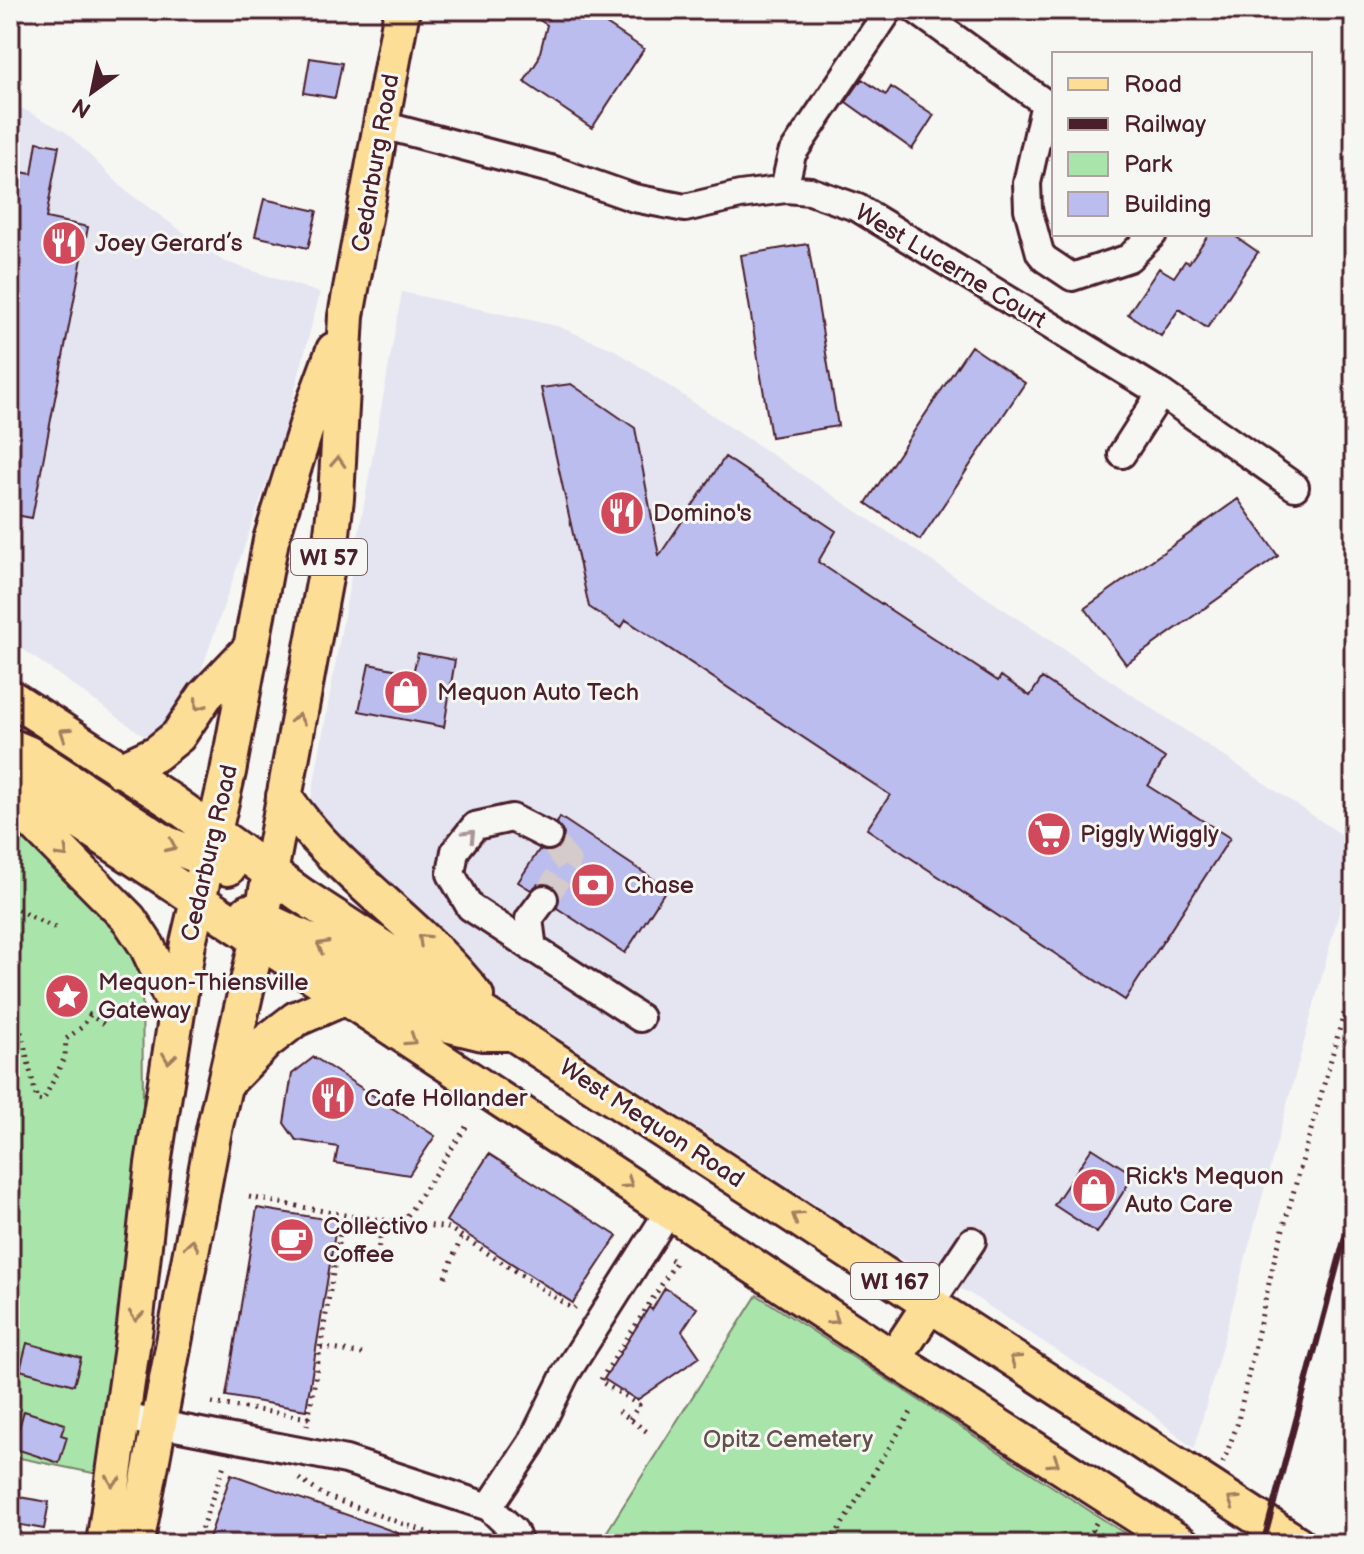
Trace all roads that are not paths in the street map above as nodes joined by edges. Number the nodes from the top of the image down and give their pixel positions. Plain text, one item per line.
1 (402, 10) edge
2 (889, 10) edge
3 (916, 10) edge
4 (1050, 105) edge
5 (382, 125) junction
6 (784, 189) junction
7 (1151, 236) edge
8 (346, 316) junction
9 (1161, 393) junction
10 (1122, 454) dead end
11 (1295, 487) dead end
12 (251, 648) junction
13 (10, 697) edge
14 (10, 746) edge
15 (120, 770) junction
16 (10, 776) edge
17 (10, 796) edge
18 (284, 796) junction
19 (548, 836) tunnel mouth
20 (210, 846) junction
21 (270, 873) junction
22 (197, 898) junction
23 (544, 899) tunnel mouth
24 (260, 928) junction
25 (523, 942) junction
26 (346, 997) junction
27 (176, 1008) junction
28 (640, 1018) dead end
29 (504, 1026) junction
30 (225, 1084) junction
31 (669, 1211) junction
32 (972, 1241) dead end
33 (930, 1304) junction
34 (894, 1359) junction
35 (123, 1417) junction
36 (158, 1425) junction
37 (489, 1507) junction
38 (104, 1544) edge
39 (136, 1544) edge
40 (519, 1544) edge
41 (1182, 1544) edge
42 (1298, 1544) edge

1 - 5 main road, Cedarburg Road / WI 57
2 - 6 street
3 - 4 street
4 - 7 street
5 - 6 street, West Lucerne Court
5 - 8 main road, Cedarburg Road / WI 57
6 - 9 street, West Lucerne Court
8 - 12 main road, Cedarburg Road / WI 57
18 -> 8 main road, Cedarburg Road / WI 57
9 - 10 street
9 - 11 street, West Lucerne Court
12 -> 15 main road
12 - 20 main road, Cedarburg Road / WI 57
15 -> 13 main road, West Mequon Road
14 -> 20 main road
15 - 20 main road, West Mequon Road
16 - 22 main road
17 -> 27 main road
18 - 21 main road, Cedarburg Road / WI 57
29 -> 18 main road
25 -> 19 street
20 - 21 main road, West Mequon Road / WI 167
20 - 22 main road, Cedarburg Road
21 - 24 main road, Cedarburg Road / WI 57
21 - 29 main road, West Mequon Road / WI 167
22 - 24 main road
22 - 27 main road, Cedarburg Road
23 - 25 street
24 - 26 main road, WI 167
29 -> 24 main road
24 - 30 main road, Cedarburg Road
25 - 28 street
26 - 30 main road
26 -> 31 main road, WI 167
27 -> 35 main road, Cedarburg Road
33 -> 29 main road, West Mequon Road / WI 167
36 -> 30 main road, Cedarburg Road
31 -> 34 main road, WI 167
31 - 37 street
32 - 33 street
33 - 34 main road
42 -> 33 main road, West Mequon Road / WI 167
34 -> 41 main road, WI 167
35 - 36 street
35 -> 38 main road, Cedarburg Road
36 - 37 street
36 - 39 main road, Cedarburg Road
37 - 40 street

